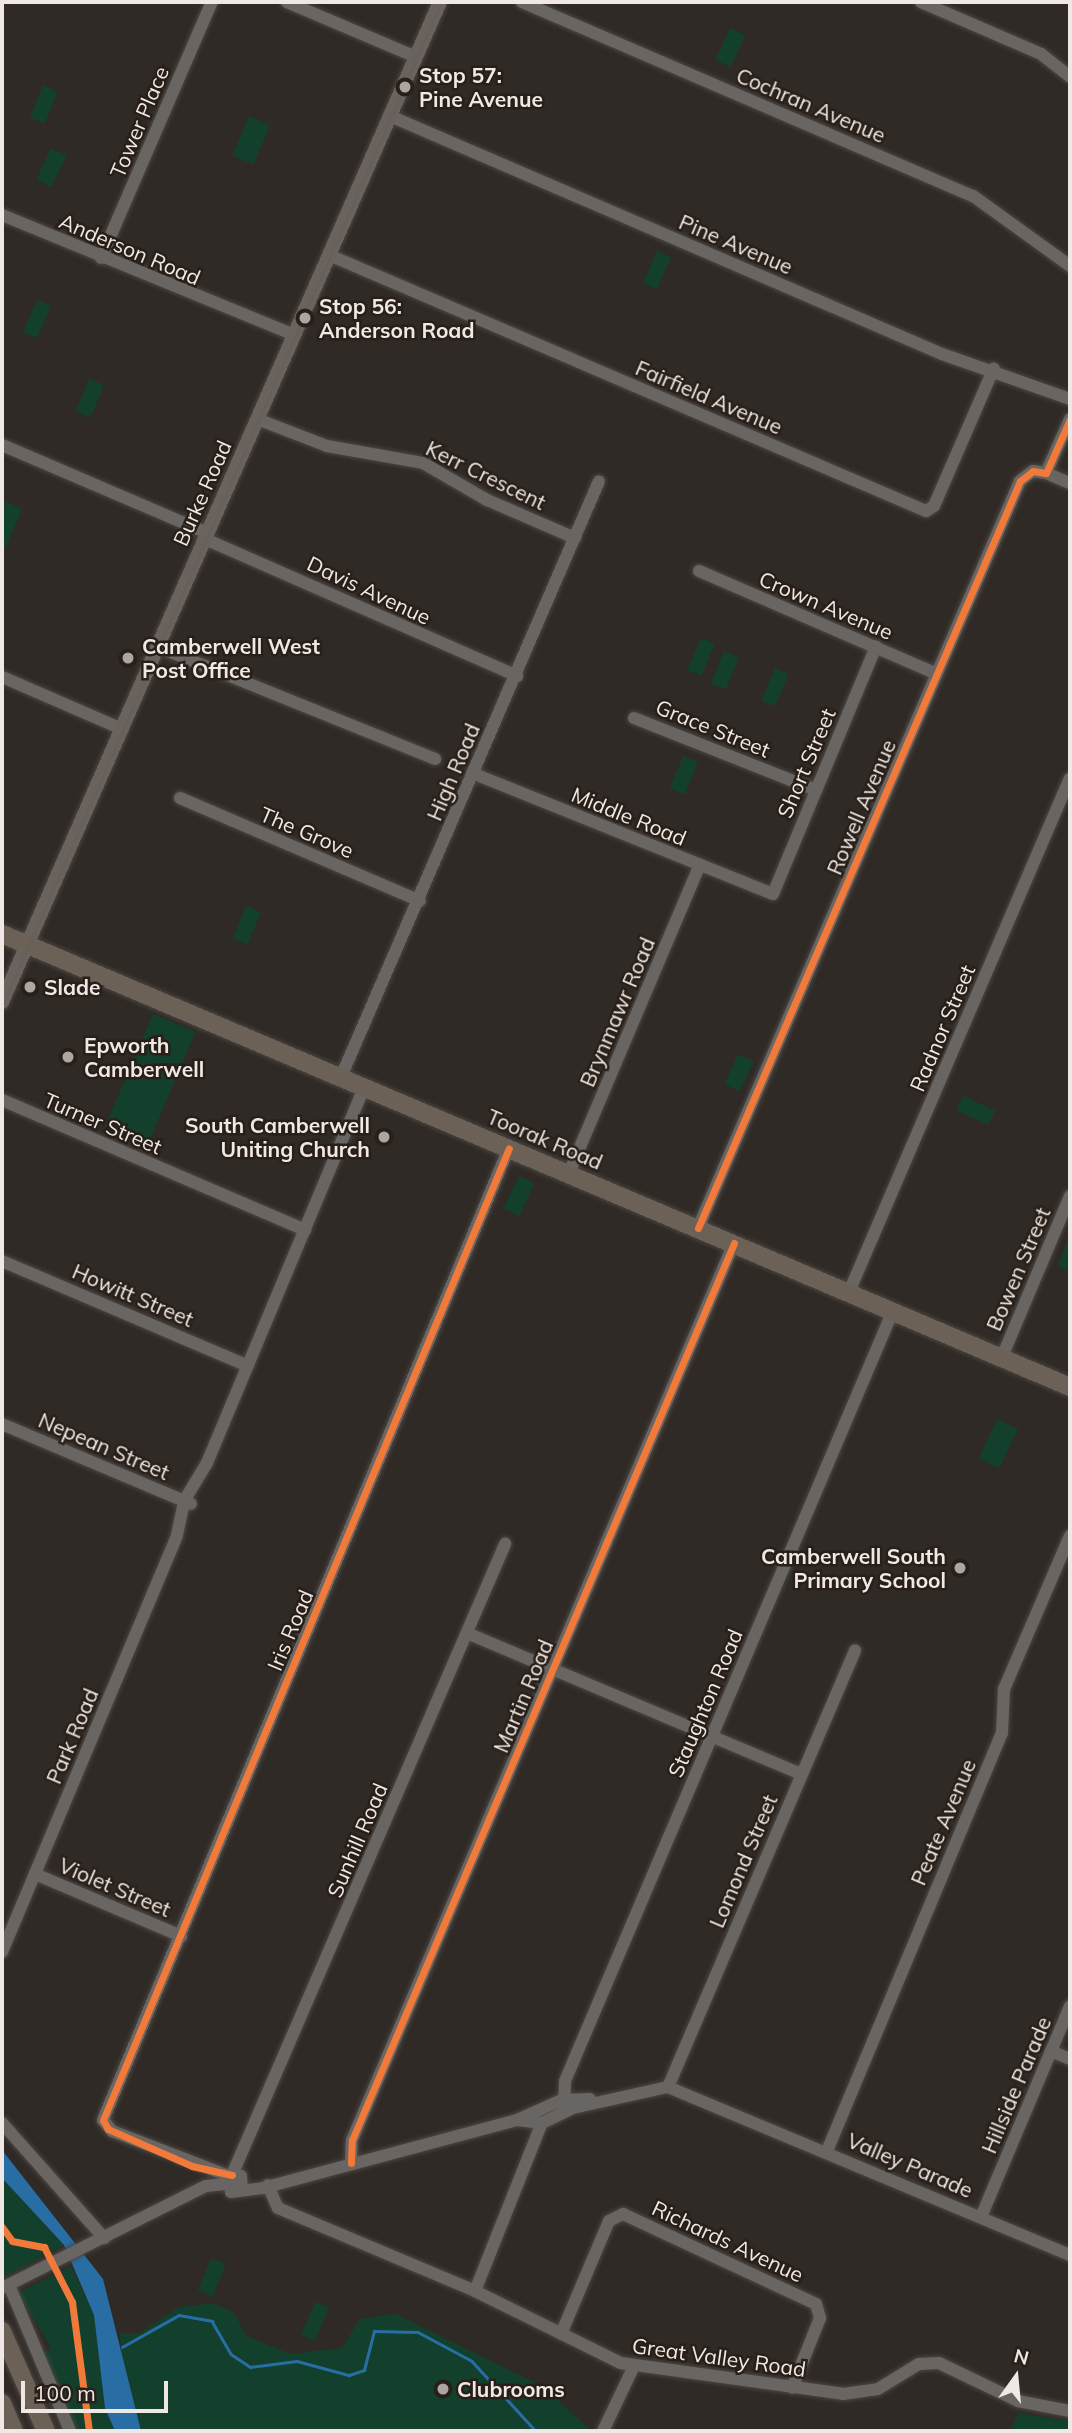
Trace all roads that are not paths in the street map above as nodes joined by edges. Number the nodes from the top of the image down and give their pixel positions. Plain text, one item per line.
1 (212, 2) edge
2 (287, 2) edge
3 (440, 2) edge
4 (522, 2) edge
5 (921, 2) edge
6 (416, 57) junction
7 (1070, 77) edge
8 (390, 117) junction
9 (2, 215) edge
10 (329, 255) junction
11 (101, 258) junction
12 (1070, 266) edge
13 (292, 339) junction
14 (994, 368) junction
15 (1070, 399) edge
16 (257, 419) junction
17 (1070, 419) edge
18 (2, 445) edge
19 (1046, 473) junction
20 (599, 481) dead end
21 (1070, 483) edge
22 (206, 536) junction
23 (575, 538) junction
24 (699, 571) dead end
25 (158, 647) junction
26 (876, 647) junction
27 (937, 674) junction
28 (517, 676) junction
29 (2, 677) edge
30 (634, 718) dead end
31 (122, 729) junction
32 (435, 759) dead end
33 (472, 774) junction
34 (1070, 778) edge
35 (816, 790) junction
36 (180, 798) dead end
37 (700, 865) junction
38 (773, 894) joint
39 (420, 901) junction
40 (2, 934) edge
41 (27, 945) junction
42 (2, 1002) edge
43 (341, 1077) junction
44 (364, 1087) junction
45 (2, 1100) edge
46 (509, 1148) junction
47 (569, 1174) junction
48 (1070, 1196) edge
49 (698, 1228) junction
50 (305, 1230) junction
51 (734, 1243) junction
52 (2, 1261) edge
53 (849, 1293) junction
54 (893, 1311) junction
55 (1002, 1357) junction
56 (248, 1366) junction
57 (1070, 1387) edge
58 (2, 1424) edge
59 (188, 1502) junction
60 (1070, 1536) edge
61 (505, 1544) dead end
62 (467, 1633) junction
63 (855, 1650) dead end
64 (553, 1669) junction
65 (712, 1737) junction
66 (801, 1774) junction
67 (35, 1874) junction
68 (181, 1936) junction
69 (2, 1952) edge
70 (1070, 2006) edge
71 (1051, 2051) junction
72 (1070, 2059) edge
73 (668, 2084) junction
74 (563, 2106) junction
75 (517, 2120) junction
76 (2, 2123) edge
77 (541, 2123) junction
78 (823, 2149) junction
79 (351, 2164) junction
80 (195, 2168) junction
81 (233, 2181) junction
82 (268, 2185) junction
83 (192, 2196) junction
84 (981, 2217) junction
85 (99, 2241) junction
86 (1070, 2255) edge
87 (5, 2286) edge
88 (475, 2291) junction
89 (2, 2331) edge
90 (561, 2334) junction
91 (630, 2365) junction
92 (792, 2388) junction
93 (2, 2403) edge
94 (1070, 2411) edge
95 (13, 2431) edge
96 (46, 2431) edge
97 (70, 2431) edge
98 (603, 2431) edge

1 - 11 street, Tower Place
2 - 6 street
3 - 6 main road, Burke Road
4 - 12 street, Cochran Avenue
5 - 7 street
6 - 8 main road, Burke Road
8 - 10 main road, Burke Road
8 - 14 street, Pine Avenue
9 - 11 street, Anderson Road
10 - 13 main road, Burke Road
10 - 14 street, Fairfield Avenue
11 - 13 street, Anderson Road
13 - 16 main road, Burke Road
14 - 15 street, Pine Avenue
16 - 22 main road, Burke Road
16 - 23 street, Kerr Crescent
17 - 19 street
18 - 22 street, Davis Avenue
19 - 21 street
19 - 27 street, Rowell Avenue
20 - 23 street, High Road
22 - 25 main road, Burke Road
22 - 28 street, Davis Avenue
23 - 28 street, High Road
24 - 26 street, Crown Avenue
25 - 31 main road, Burke Road
25 - 32 street
26 - 27 street, Crown Avenue
26 - 35 street, Short Street
27 - 49 street, Rowell Avenue
28 - 33 street, High Road
29 - 31 street
30 - 35 street, Grace Street
31 - 41 main road, Burke Road
33 - 37 street, Middle Road
33 - 39 street, High Road
34 - 53 street, Radnor Street
35 - 38 street, Short Street
36 - 39 street, The Grove
37 - 38 street, Middle Road
37 - 47 street, Brynmawr Road
39 - 43 street, High Road
40 - 41 highway, Toorak Road
41 - 42 main road, Burke Road
41 - 43 highway, Toorak Road
43 - 44 highway, Toorak Road
44 - 46 highway, Toorak Road
44 - 50 street, Park Road
45 - 50 street, Turner Street
46 - 47 highway, Toorak Road
46 - 68 street, Iris Road
47 - 49 highway, Toorak Road
48 - 55 street, Bowen Street
49 - 51 highway, Toorak Road
50 - 56 street, Park Road
51 - 53 highway, Toorak Road
51 - 64 street, Martin Road
52 - 56 street, Howitt Street
53 - 54 highway, Toorak Road
54 - 55 highway, Toorak Road
54 - 65 street, Staughton Road
55 - 57 highway, Toorak Road
56 - 59 street, Park Road
58 - 59 street, Nepean Street
59 - 67 street, Park Road
60 - 78 street, Peate Avenue
61 - 62 street, Sunhill Road
62 - 64 street
62 - 81 street, Sunhill Road
63 - 66 street, Lomond Street
64 - 65 street
64 - 79 street, Martin Road
65 - 66 street
65 - 74 street, Staughton Road
66 - 73 street, Lomond Street
67 - 68 street, Violet Street
67 - 69 street, Park Road
68 - 80 street, Iris Road
70 - 71 street, Hillside Parade
71 - 72 street
71 - 84 street, Hillside Parade
73 - 74 street
73 - 78 street, Valley Parade
74 - 75 street
74 - 77 street
75 - 77 street
75 - 79 street
76 - 85 street
77 - 88 street
78 - 84 street, Valley Parade
79 - 82 street
80 - 81 street
80 - 83 street
81 - 82 street
81 - 83 street
82 - 88 street, Great Valley Road
83 - 85 street
84 - 86 street, Valley Parade
85 - 87 street
87 - 97 street
88 - 90 street, Great Valley Road
89 - 96 highway
90 - 91 street, Great Valley Road
90 - 92 street, Richards Avenue
91 - 92 street, Great Valley Road
91 - 98 street
92 - 94 street, Great Valley Road
93 - 95 highway

